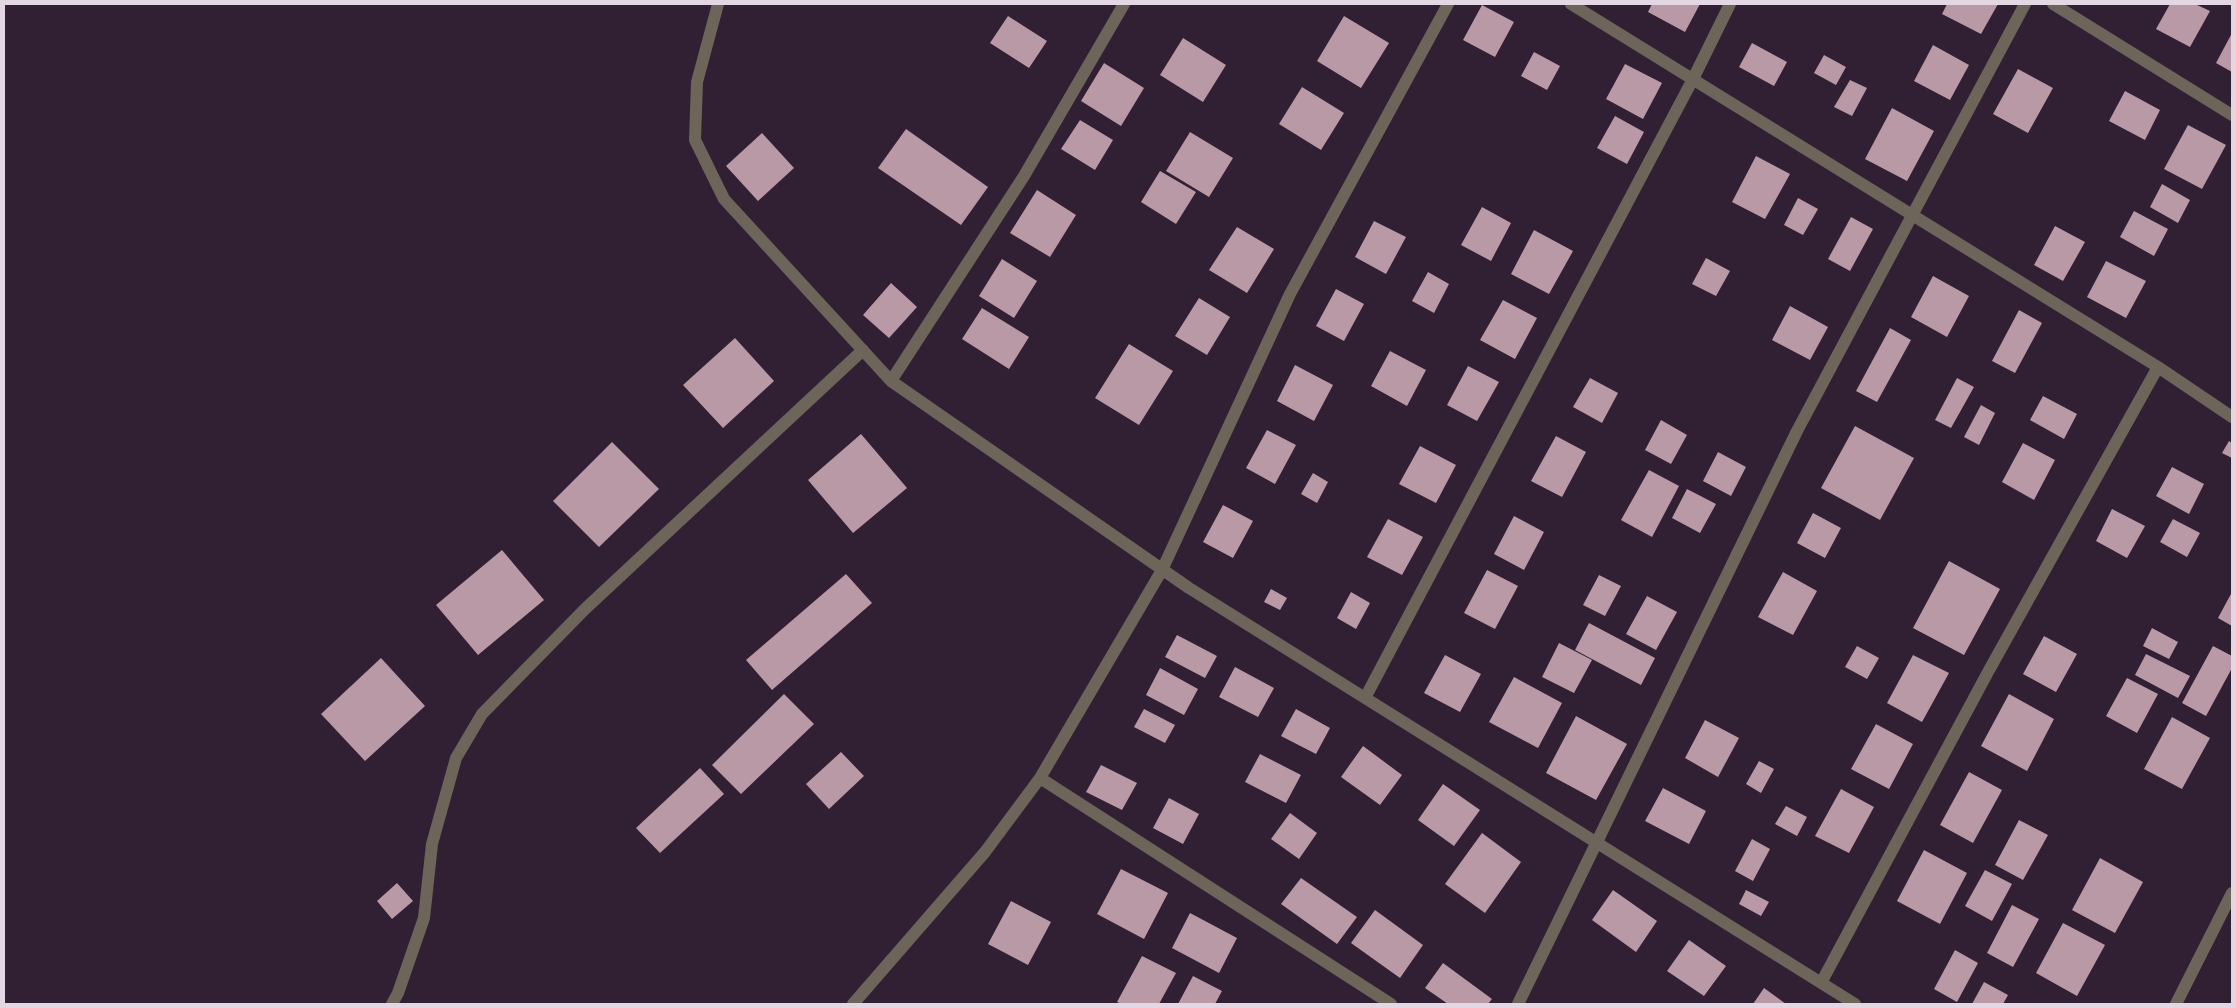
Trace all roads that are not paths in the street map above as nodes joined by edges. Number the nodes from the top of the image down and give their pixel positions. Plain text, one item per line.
1 (718, 4) edge
2 (1124, 4) edge
3 (1448, 4) edge
4 (1571, 4) edge
5 (1730, 4) edge
6 (2025, 4) edge
7 (2053, 4) edge
8 (1693, 80) junction
9 (2232, 115) edge
10 (1912, 214) junction
11 (863, 350) junction
12 (2158, 367) junction
13 (891, 381) junction
14 (2232, 416) edge
15 (1162, 570) junction
16 (1364, 698) junction
17 (1040, 778) junction
18 (1598, 844) junction
19 (2232, 893) edge
20 (1821, 983) junction
21 (392, 1004) edge
22 (853, 1004) edge
23 (1391, 1004) edge
24 (1518, 1004) edge
25 (1855, 1004) edge
26 (2176, 1004) edge

1 - 11 street
2 - 13 street
3 - 15 street
4 - 8 street
5 - 8 street
6 - 10 street
7 - 9 street
8 - 10 street
8 - 16 street
10 - 12 street
10 - 18 street
11 - 13 street
11 - 21 street
12 - 14 street
12 - 20 street
13 - 15 street
15 - 16 street
15 - 17 street
16 - 18 street
17 - 22 street
17 - 23 street
18 - 20 street
18 - 24 street
19 - 26 street
20 - 25 street

